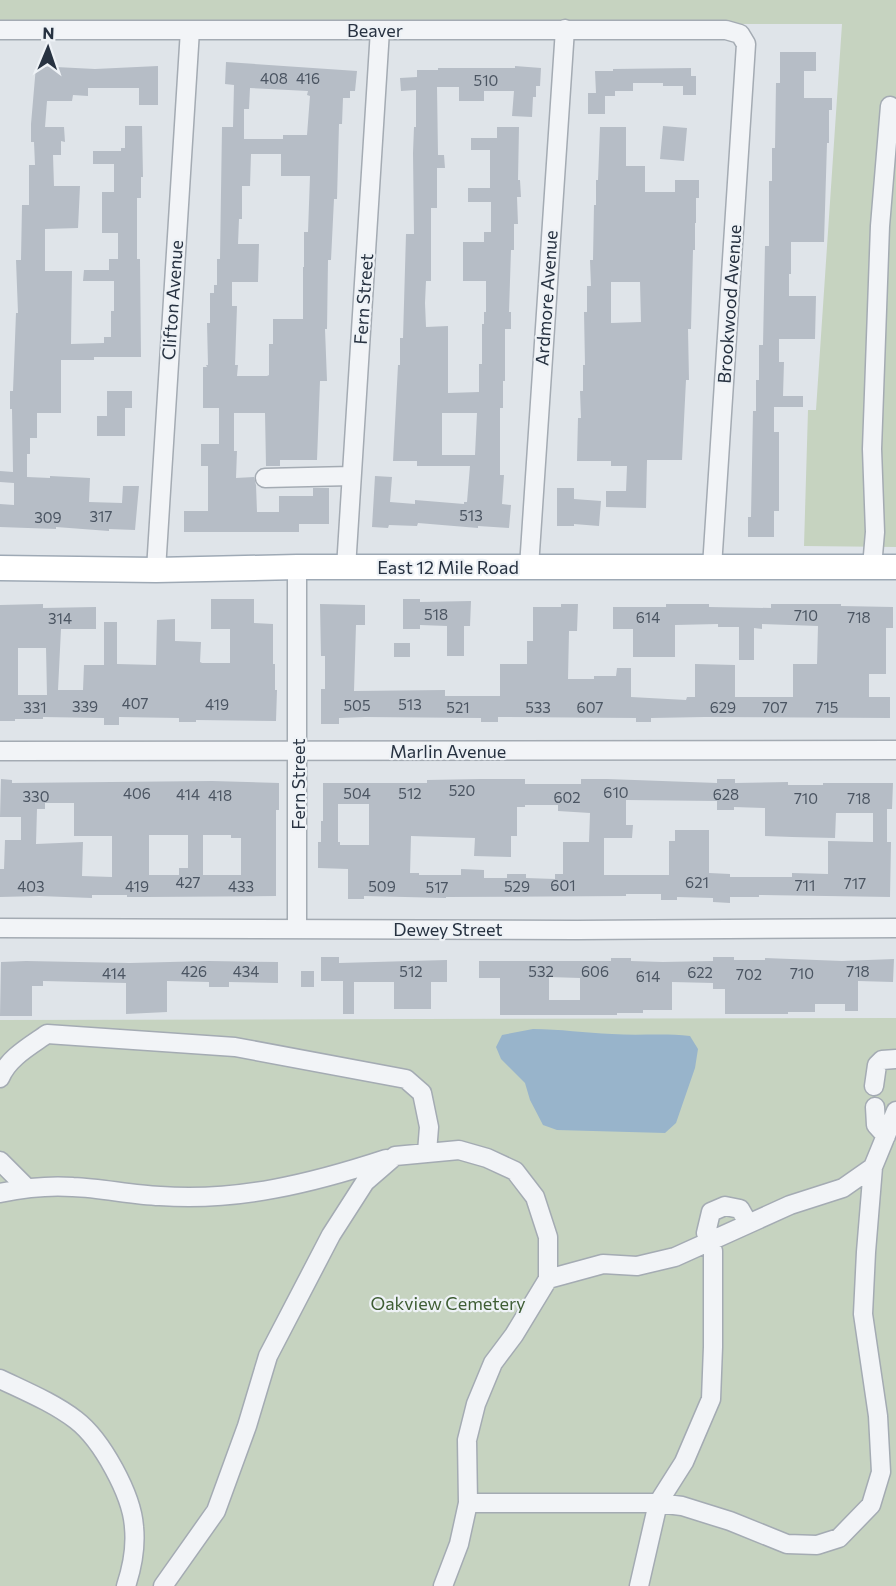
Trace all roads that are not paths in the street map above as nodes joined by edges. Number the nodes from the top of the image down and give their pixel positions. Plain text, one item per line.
1 (0, 30) edge
2 (190, 30) junction
3 (380, 30) junction
4 (565, 30) junction
5 (746, 42) joint
6 (890, 106) dead end
7 (351, 476) junction
8 (266, 478) dead end
9 (297, 567) junction
10 (529, 567) junction
11 (712, 567) junction
12 (872, 567) junction
13 (896, 567) edge
14 (0, 568) edge
15 (346, 568) junction
16 (156, 570) junction
17 (896, 750) edge
18 (0, 751) edge
19 (298, 751) junction
20 (0, 928) edge
21 (297, 928) junction
22 (896, 928) edge
23 (896, 1059) edge
24 (0, 1078) edge
25 (874, 1086) dead end
26 (875, 1107) dead end
27 (896, 1111) edge
28 (886, 1136) junction
29 (427, 1152) junction
30 (395, 1156) junction
31 (0, 1161) edge
32 (873, 1167) junction
33 (27, 1188) junction
34 (0, 1193) edge
35 (748, 1223) junction
36 (710, 1242) junction
37 (548, 1279) junction
38 (0, 1379) edge
39 (468, 1503) junction
40 (658, 1503) junction
41 (126, 1586) edge
42 (163, 1586) edge
43 (443, 1586) edge
44 (639, 1586) edge

1 - 2 street, Beaver
2 - 3 street, Beaver
2 - 16 street, Clifton Avenue
3 - 4 street, Beaver
3 - 7 street, Fern Street
4 - 5 street, Beaver
4 - 10 street, Ardmore Avenue
5 - 11 street, Brookwood Avenue
6 - 12 street
7 - 8 street
7 - 15 street, Fern Street
9 - 15 main road, East 12 Mile Road
9 - 16 main road, East 12 Mile Road
9 - 19 street, Fern Street
10 - 11 main road, East 12 Mile Road
10 - 15 main road, East 12 Mile Road
11 - 12 main road, East 12 Mile Road
12 - 13 main road, East 12 Mile Road
14 - 16 main road, East 12 Mile Road
17 - 19 street, Marlin Avenue
18 - 19 street, Marlin Avenue
19 - 21 street, Fern Street
20 - 21 street, Dewey Street
21 - 22 street, Dewey Street
23 - 25 street
24 - 29 street
26 - 28 street
27 - 28 street
28 - 32 street
29 - 30 street
29 - 37 street
30 - 33 street
30 - 42 street
31 - 33 street
32 - 35 street
32 - 40 street
33 - 34 street
35 - 36 street
35 - 36 street
36 - 37 street
36 - 40 street
37 - 39 street
38 - 41 street
39 - 40 street
39 - 43 street
40 - 44 street

